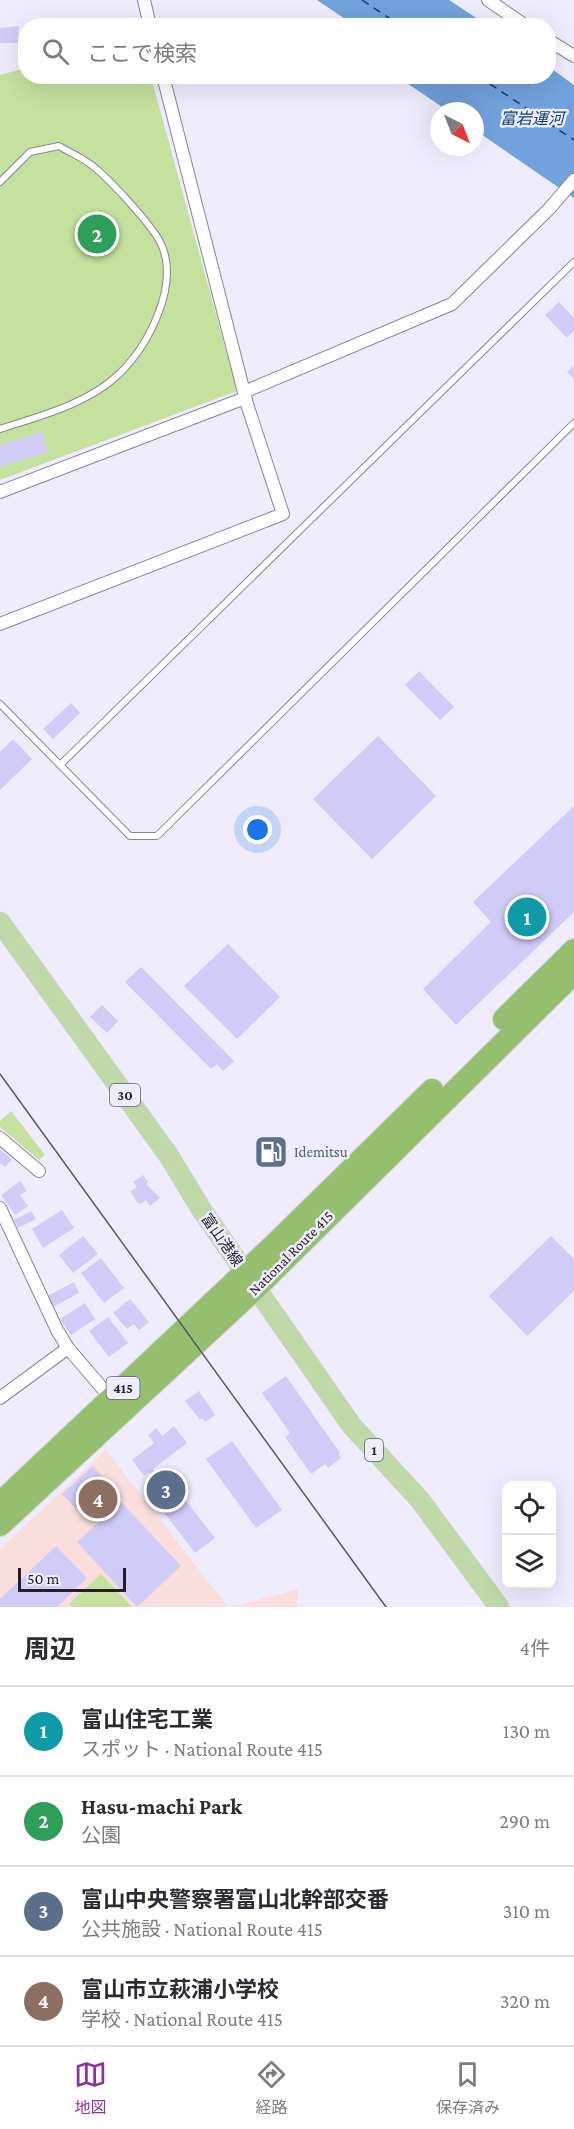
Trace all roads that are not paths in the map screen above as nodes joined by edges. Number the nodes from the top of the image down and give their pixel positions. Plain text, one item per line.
1 (144, 0) edge
2 (488, 0) edge
3 (148, 18) edge
4 (514, 18) edge
5 (556, 44) edge
6 (574, 56) edge
7 (165, 84) edge
8 (574, 180) edge
9 (0, 182) edge
10 (574, 262) edge
11 (244, 395) junction
12 (574, 423) edge
13 (0, 429) edge
14 (0, 492) edge
15 (0, 624) edge
16 (0, 704) edge
17 (60, 765) junction
18 (0, 922) edge
19 (574, 950) edge
20 (574, 973) edge
21 (0, 1138) edge
22 (39, 1171) dead end
23 (0, 1208) edge
24 (250, 1280) junction
25 (68, 1348) junction
26 (0, 1398) edge
27 (117, 1405) junction
28 (0, 1503) edge
29 (0, 1525) edge
30 (499, 1607) edge

1 - 3 street
2 - 4 street
5 - 6 street
7 - 11 street
8 - 11 street
9 - 13 lane
10 - 17 lane
11 - 14 street
11 - 15 street
12 - 17 lane
16 - 17 lane
18 - 24 main road, 富山港線 / 30
19 - 24 highway, National Route 415 / 415
20 - 24 highway, National Route 415 / 415
21 - 22 street
23 - 25 street
24 - 27 highway, National Route 415 / 415
24 - 30 main road, 富山港線 / 1
25 - 26 street
25 - 27 street
27 - 28 highway, National Route 415 / 415
27 - 29 highway, National Route 415 / 415

